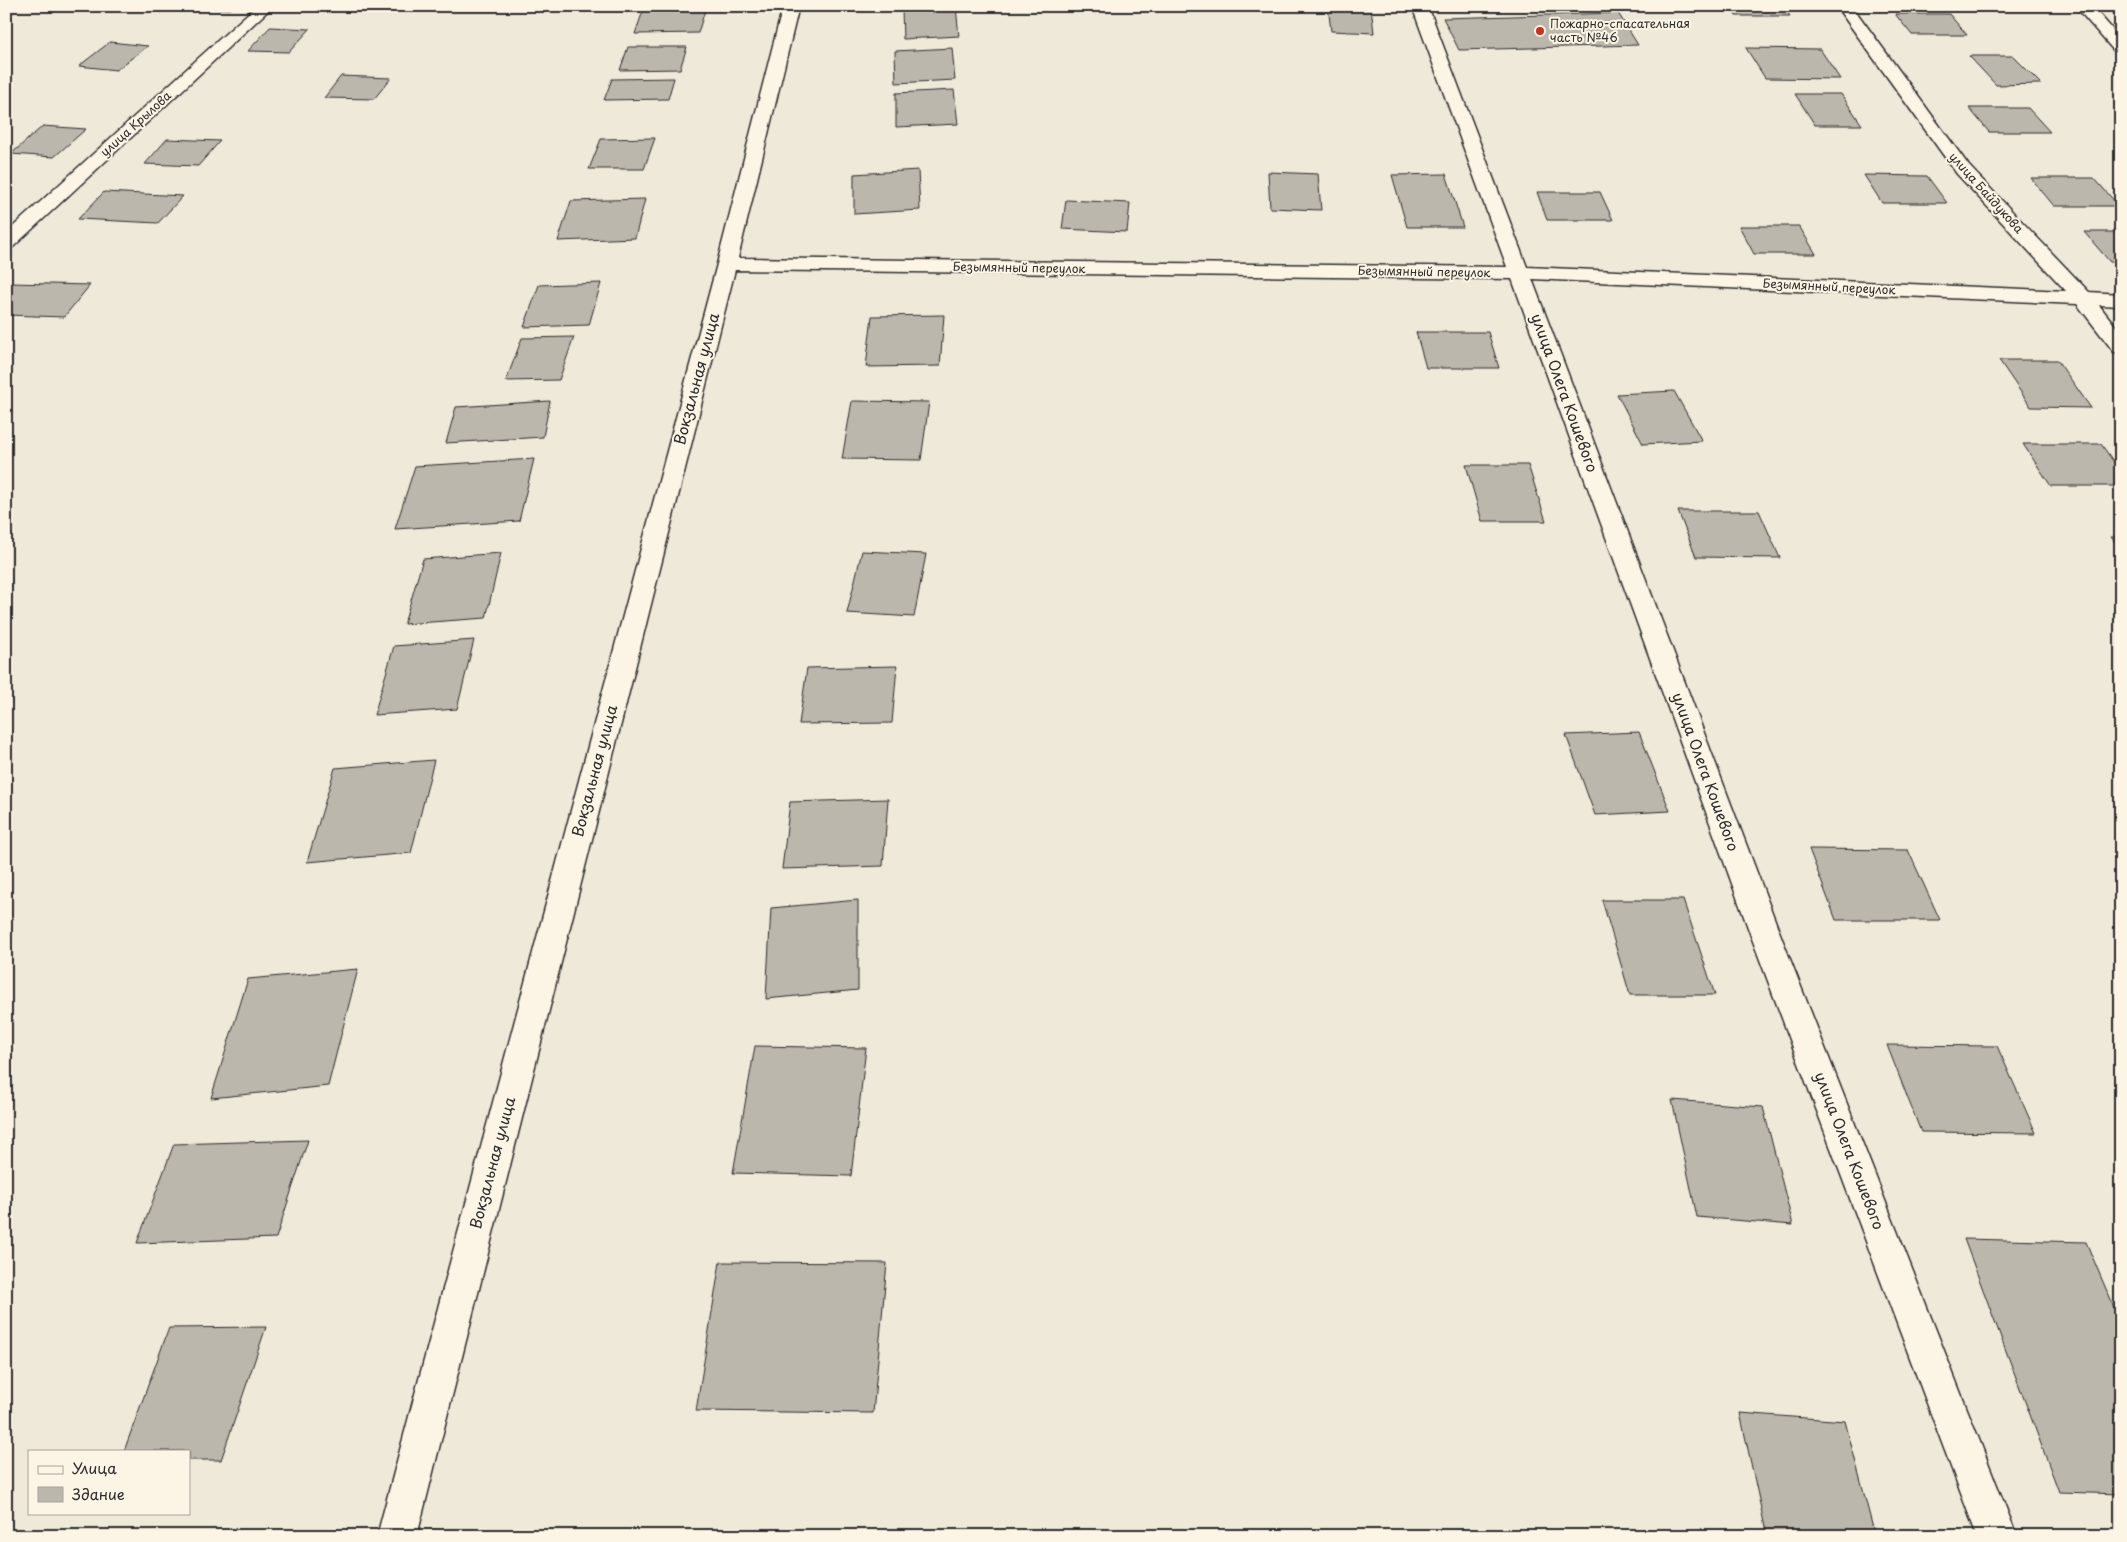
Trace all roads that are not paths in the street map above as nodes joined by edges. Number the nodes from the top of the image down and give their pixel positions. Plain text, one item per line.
1 (265, 6) edge
2 (791, 6) edge
3 (1420, 6) edge
4 (1844, 6) edge
5 (2083, 6) edge
6 (2121, 49) edge
7 (6, 243) edge
8 (727, 264) junction
9 (1520, 273) junction
10 (2083, 298) junction
11 (2121, 300) edge
12 (2121, 347) edge
13 (397, 1536) edge
14 (1997, 1536) edge

1 - 7 street, улица Крылова
2 - 8 street, Вокзальная улица
3 - 9 street, улица Олега Кошевого
4 - 10 street, улица Байдукова
5 - 6 street
8 - 9 street, Безымянный переулок
8 - 13 street, Вокзальная улица
9 - 10 street, Безымянный переулок
9 - 14 street, улица Олега Кошевого
10 - 11 street, Безымянный переулок
10 - 12 street, улица Байдукова

